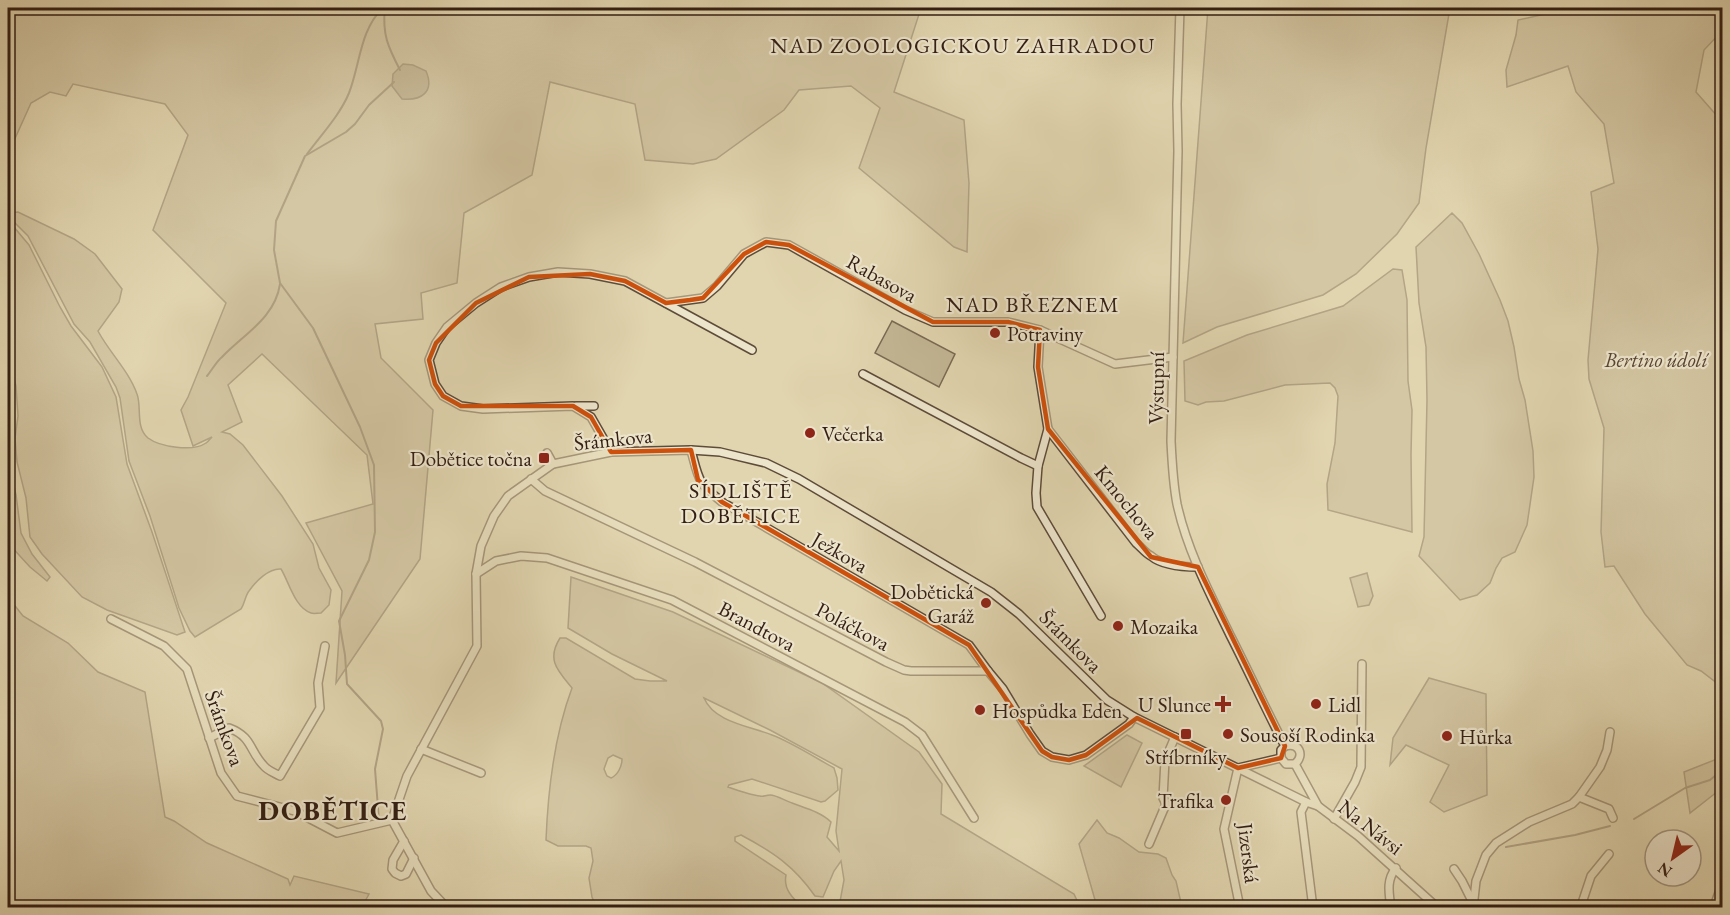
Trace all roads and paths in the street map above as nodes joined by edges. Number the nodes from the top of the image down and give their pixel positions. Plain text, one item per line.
1 (1180, 8) edge
2 (666, 303) junction
3 (1040, 330) junction
4 (752, 350) dead end
5 (1173, 357) junction
6 (863, 374) dead end
7 (573, 406) junction
8 (594, 406) dead end
9 (1048, 429) junction
10 (691, 450) junction
11 (611, 452) junction
12 (547, 453) dead end
13 (552, 464) junction
14 (1038, 466) junction
15 (531, 479) junction
16 (1198, 567) junction
17 (476, 574) junction
18 (1101, 616) dead end
19 (111, 619) dead end
20 (325, 646) dead end
21 (1362, 664) dead end
22 (988, 671) junction
23 (1134, 717) junction
24 (1610, 732) dead end
25 (1175, 737) junction
26 (209, 738) junction
27 (1285, 746) junction
28 (421, 749) junction
29 (1281, 758) junction
30 (1295, 764) junction
31 (1238, 768) junction
32 (481, 773) dead end
33 (1579, 797) junction
34 (1306, 802) junction
35 (1318, 806) junction
36 (974, 818) dead end
37 (1613, 818) dead end
38 (1334, 819) junction
39 (392, 820) junction
40 (404, 841) junction
41 (1149, 844) dead end
42 (1609, 854) dead end
43 (414, 858) junction
44 (1396, 868) junction
45 (1454, 869) dead end
46 (1722, 884) edge
47 (1715, 904) dead end
48 (1473, 906) edge
49 (447, 908) edge
50 (1240, 908) edge
51 (1313, 908) edge
52 (1391, 908) edge
53 (1438, 908) edge
54 (1577, 908) edge

1 - 5 street, Výstupní
2 - 3 street, Rabasova
2 - 4 street
2 - 7 street
3 - 5 street, Rabasova
3 - 9 street, Kmochova
5 - 16 street, Výstupní
6 - 14 street
7 - 8 street
7 - 11 street
9 - 14 street, Kmochova
9 - 16 street, Kmochova
10 - 11 street, Šrámkova
10 - 22 street, Ježkova
10 - 23 street, Šrámkova
11 - 13 street, Šrámkova
12 - 13 street
13 - 15 street, Šrámkova
14 - 18 street, Kmochova
15 - 17 street, Šrámkova
15 - 22 street, Poláčkova
16 - 27 street, Výstupní
17 - 28 street, Šrámkova
17 - 36 street, Brandtova
19 - 26 street, Šrámkova
20 - 26 street
21 - 38 street
22 - 23 street
23 - 25 street, Šrámkova
24 - 33 street
25 - 31 street, Šrámkova
25 - 41 street
26 - 39 street, Šrámkova
27 - 29 street
27 - 30 street
28 - 32 street
28 - 39 street, Šrámkova
29 - 30 street
29 - 31 street
30 - 35 street, Na Návsi
31 - 34 street, Šrámkova
31 - 50 street, Jizerská
33 - 37 street
33 - 48 street
34 - 35 street, Šrámkova
34 - 51 street
35 - 38 street, Na Návsi
38 - 44 street, Na Návsi
39 - 40 street
40 - 43 street
40 - 43 street
42 - 54 street
43 - 49 street
44 - 52 street
44 - 53 street, Na Návsi
45 - 48 street
46 - 47 street

